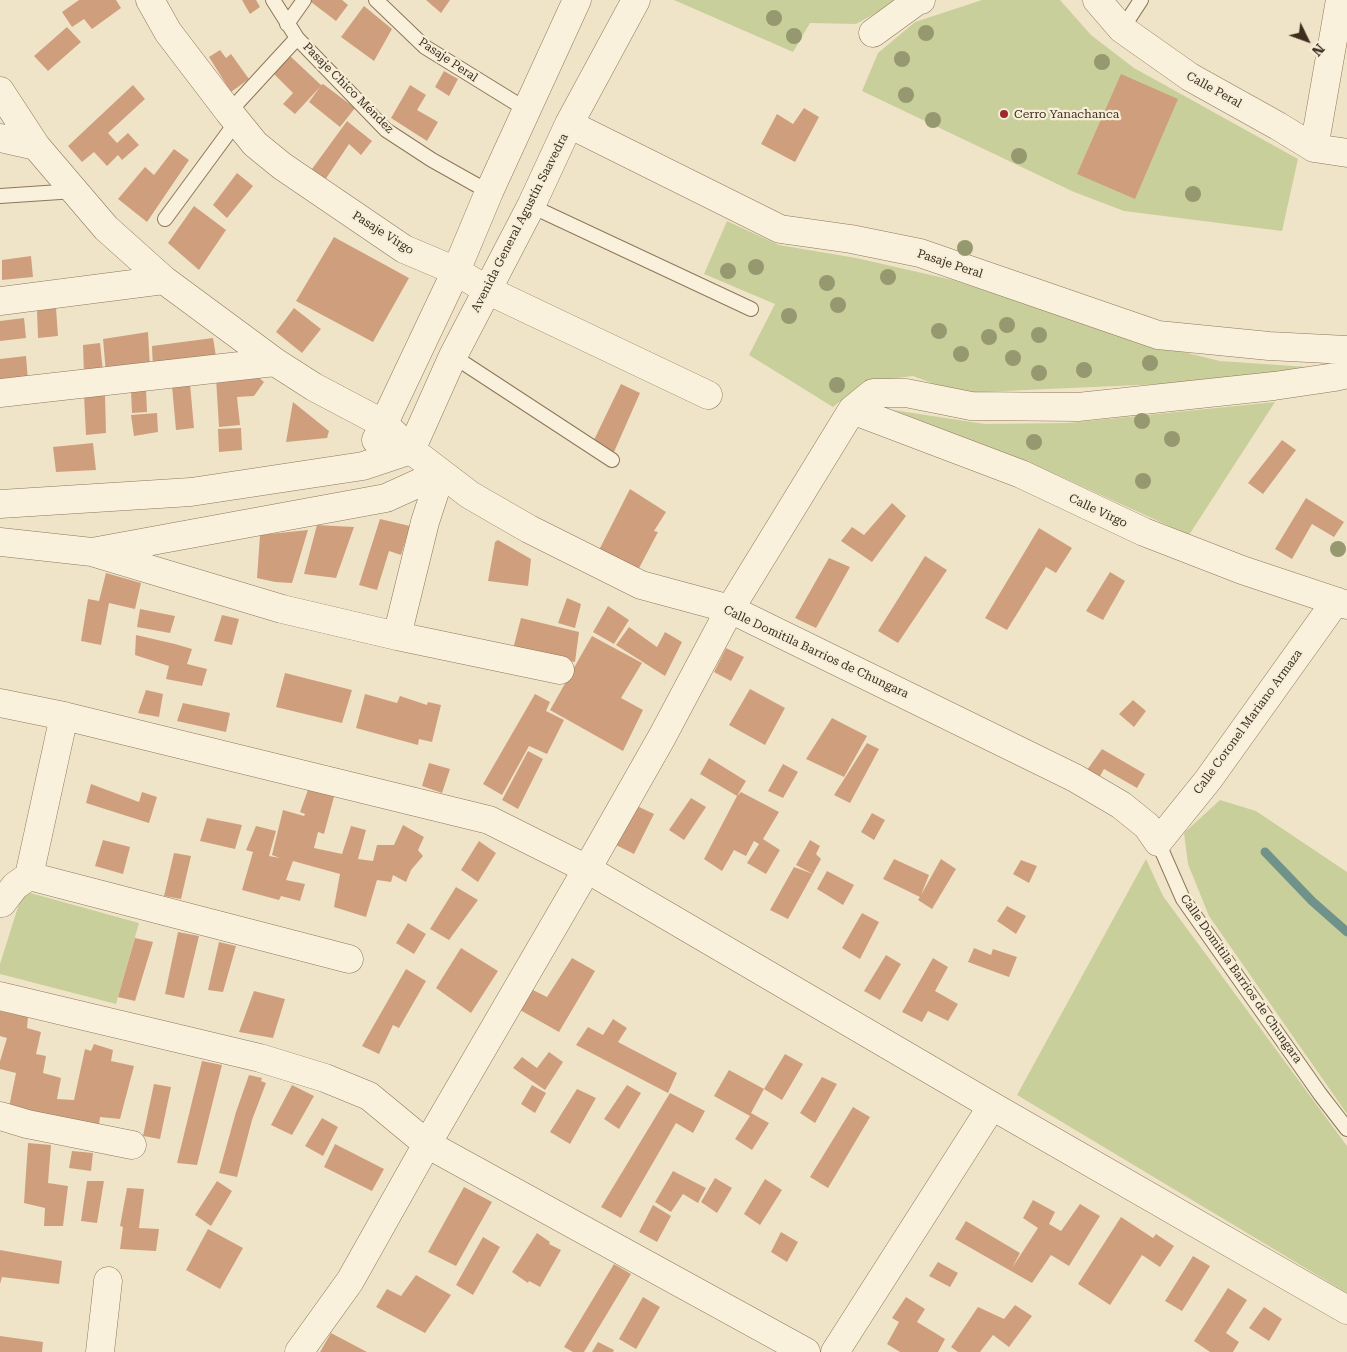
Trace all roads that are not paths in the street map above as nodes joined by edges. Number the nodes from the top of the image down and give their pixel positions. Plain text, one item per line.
1 (150, 0) edge
2 (273, 0) edge
3 (304, 0) edge
4 (376, 0) edge
5 (577, 0) edge
6 (636, 0) edge
7 (921, 0) edge
8 (1096, 0) edge
9 (1141, 0) edge
10 (1340, 0) edge
11 (287, 24) junction
12 (1122, 29) junction
13 (872, 33) dead end
14 (298, 38) junction
15 (0, 91) edge
16 (527, 110) junction
17 (233, 116) junction
18 (570, 124) junction
19 (0, 138) edge
20 (36, 146) junction
21 (1314, 148) junction
22 (1347, 153) edge
23 (74, 191) junction
24 (489, 192) junction
25 (0, 196) edge
26 (531, 206) junction
27 (164, 219) dead end
28 (456, 271) junction
29 (164, 280) junction
30 (487, 290) junction
31 (0, 301) edge
32 (751, 309) dead end
33 (1347, 350) edge
34 (453, 356) junction
35 (275, 362) junction
36 (1347, 374) edge
37 (0, 393) edge
38 (708, 395) dead end
39 (852, 410) junction
40 (384, 424) junction
41 (411, 450) junction
42 (612, 460) dead end
43 (363, 466) junction
44 (441, 473) junction
45 (0, 504) edge
46 (0, 542) edge
47 (92, 552) junction
48 (1341, 603) edge
49 (730, 609) junction
50 (397, 636) junction
51 (560, 670) dead end
52 (0, 704) edge
53 (64, 716) junction
54 (1158, 842) junction
55 (587, 869) junction
56 (30, 876) junction
57 (1, 905) edge
58 (349, 960) dead end
59 (0, 996) edge
60 (992, 1106) junction
61 (0, 1116) edge
62 (1347, 1129) edge
63 (427, 1144) junction
64 (132, 1145) dead end
65 (108, 1281) dead end
66 (1347, 1310) edge
67 (100, 1352) edge
68 (299, 1352) edge
69 (806, 1352) edge
70 (835, 1352) edge

1 - 17 street, Pasaje Virgo
2 - 11 lane, Pasaje Chico Méndez
3 - 11 lane
4 - 16 lane, Pasaje Peral
5 - 16 street
6 - 18 street, Avenida General Agustín Saavedra
7 - 13 street
8 - 12 street, Calle Peral
9 - 12 lane
10 - 21 street
11 - 14 lane, Pasaje Chico Méndez
12 - 21 street, Calle Peral
14 - 17 lane
14 - 24 lane, Pasaje Chico Méndez
15 - 20 street, Calle Domitila Barrios de Chungara
16 - 24 street
17 - 27 lane
17 - 28 street, Pasaje Virgo
18 - 26 street, Avenida General Agustín Saavedra
18 - 33 street, Pasaje Peral
19 - 20 street
20 - 23 street, Calle Domitila Barrios de Chungara
21 - 22 street, Calle Peral
23 - 25 lane
23 - 29 street, Calle Domitila Barrios de Chungara
24 - 28 street
26 - 30 street, Avenida General Agustín Saavedra
26 - 32 lane
28 - 30 street, Pasaje Virgo
28 - 40 street
29 - 31 street
29 - 35 street, Calle Domitila Barrios de Chungara
30 - 34 street, Avenida General Agustín Saavedra
30 - 38 street, Pasaje Virgo
34 - 41 street, Avenida General Agustín Saavedra
34 - 42 lane
35 - 37 street
35 - 40 street, Calle Domitila Barrios de Chungara
36 - 39 street
39 - 48 street, Calle Virgo
39 - 49 street
40 - 41 street, Calle Domitila Barrios de Chungara
40 - 43 street
41 - 43 street
41 - 44 street, Calle Domitila Barrios de Chungara
43 - 45 street
44 - 47 street
44 - 49 street, Calle Domitila Barrios de Chungara
44 - 50 street
46 - 47 street
47 - 50 street
48 - 54 street, Calle Coronel Mariano Armaza
49 - 54 street, Calle Domitila Barrios de Chungara
49 - 55 street
50 - 51 street
52 - 53 street
53 - 55 street
53 - 56 street
54 - 62 lane, Calle Domitila Barrios de Chungara
55 - 60 street
55 - 63 street
56 - 57 street
56 - 58 street
59 - 63 street
60 - 66 street
60 - 70 street
61 - 64 street
63 - 68 street
63 - 69 street
65 - 67 street

